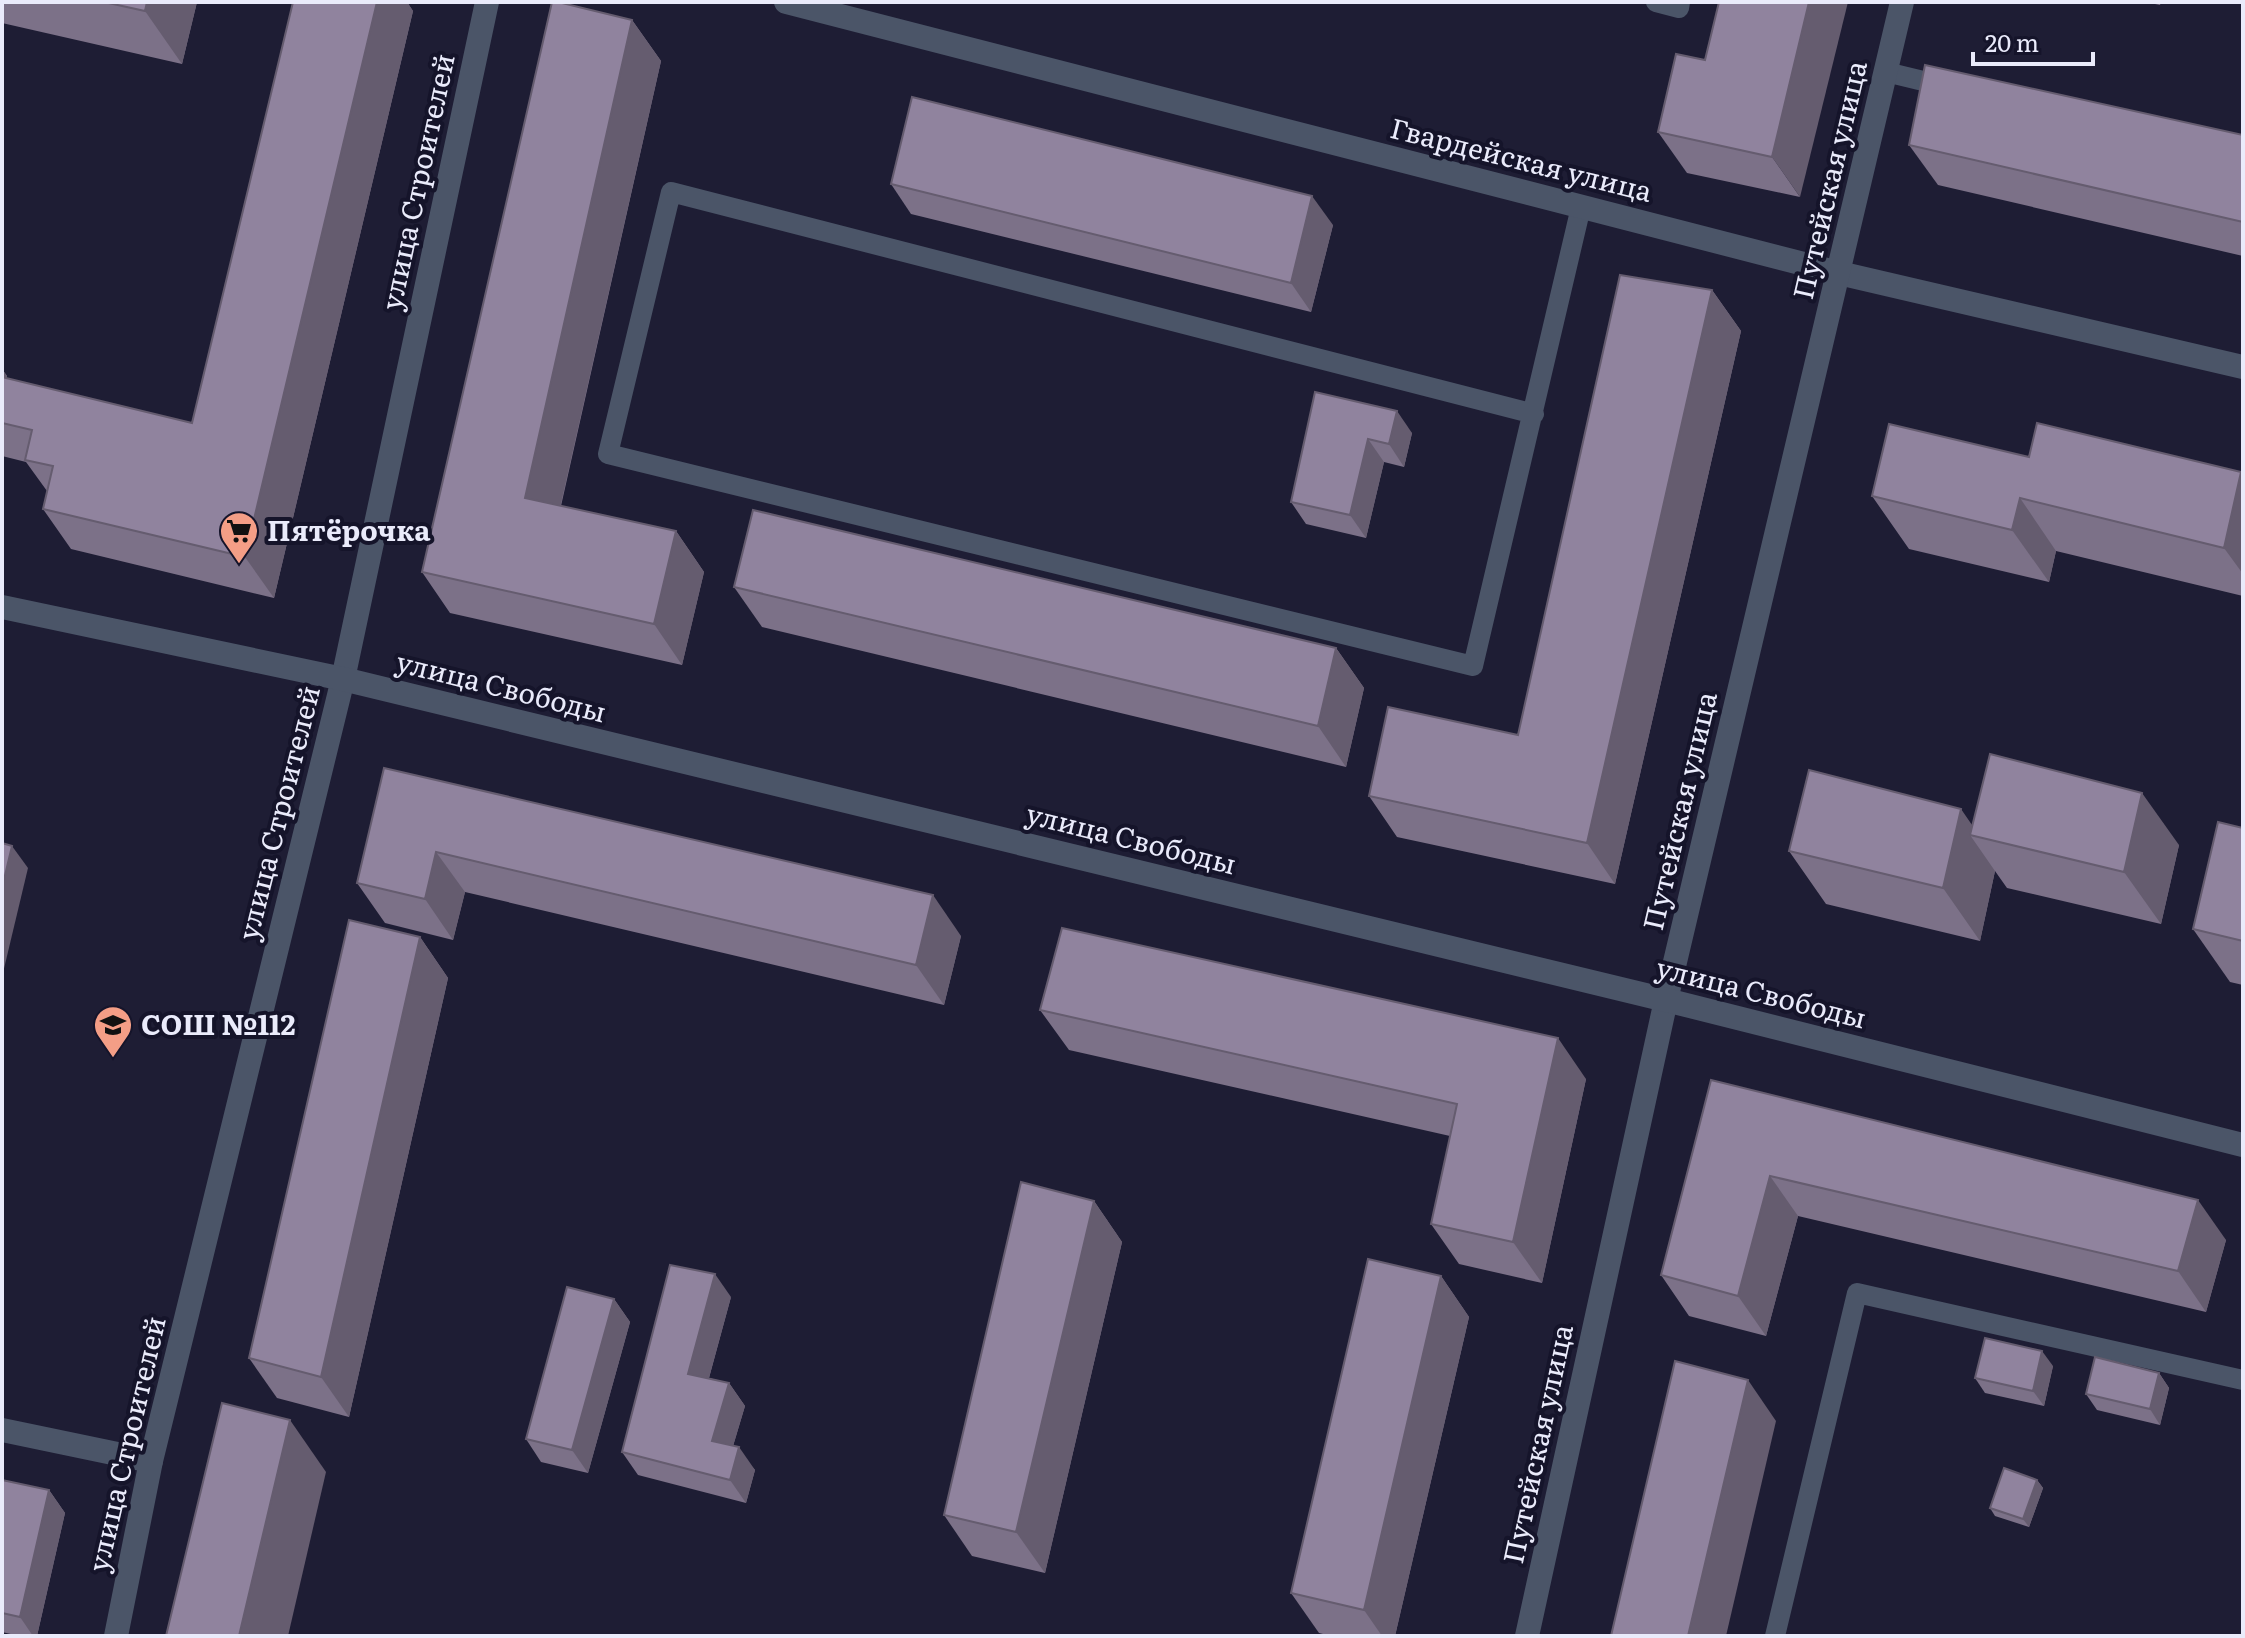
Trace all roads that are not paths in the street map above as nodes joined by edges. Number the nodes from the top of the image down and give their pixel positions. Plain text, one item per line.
1 (487, 2) edge
2 (786, 2) edge
3 (1656, 2) edge
4 (1680, 2) edge
5 (1902, 2) edge
6 (1886, 72) junction
7 (1964, 91) edge
8 (1581, 207) junction
9 (1839, 273) junction
10 (2243, 367) edge
11 (1534, 414) junction
12 (2, 607) edge
13 (343, 679) junction
14 (1666, 1000) junction
15 (2243, 1145) edge
16 (2243, 1380) edge
17 (2, 1430) edge
18 (151, 1461) junction
19 (116, 1636) edge
20 (1527, 1636) edge
21 (1775, 1636) edge

1 - 13 street, улица Строителей
2 - 8 street, Гвардейская улица
3 - 4 lane
5 - 6 street, Путейская улица
6 - 7 lane
6 - 9 street, Путейская улица
8 - 9 street, Гвардейская улица
8 - 11 lane
9 - 10 street, Гвардейская улица
9 - 14 street, Путейская улица
11 - 11 lane
12 - 13 street, улица Свободы
13 - 14 street, улица Свободы
13 - 18 street, улица Строителей
14 - 15 street, улица Свободы
14 - 20 street, Путейская улица
16 - 21 lane
17 - 18 street
18 - 19 street, улица Строителей

